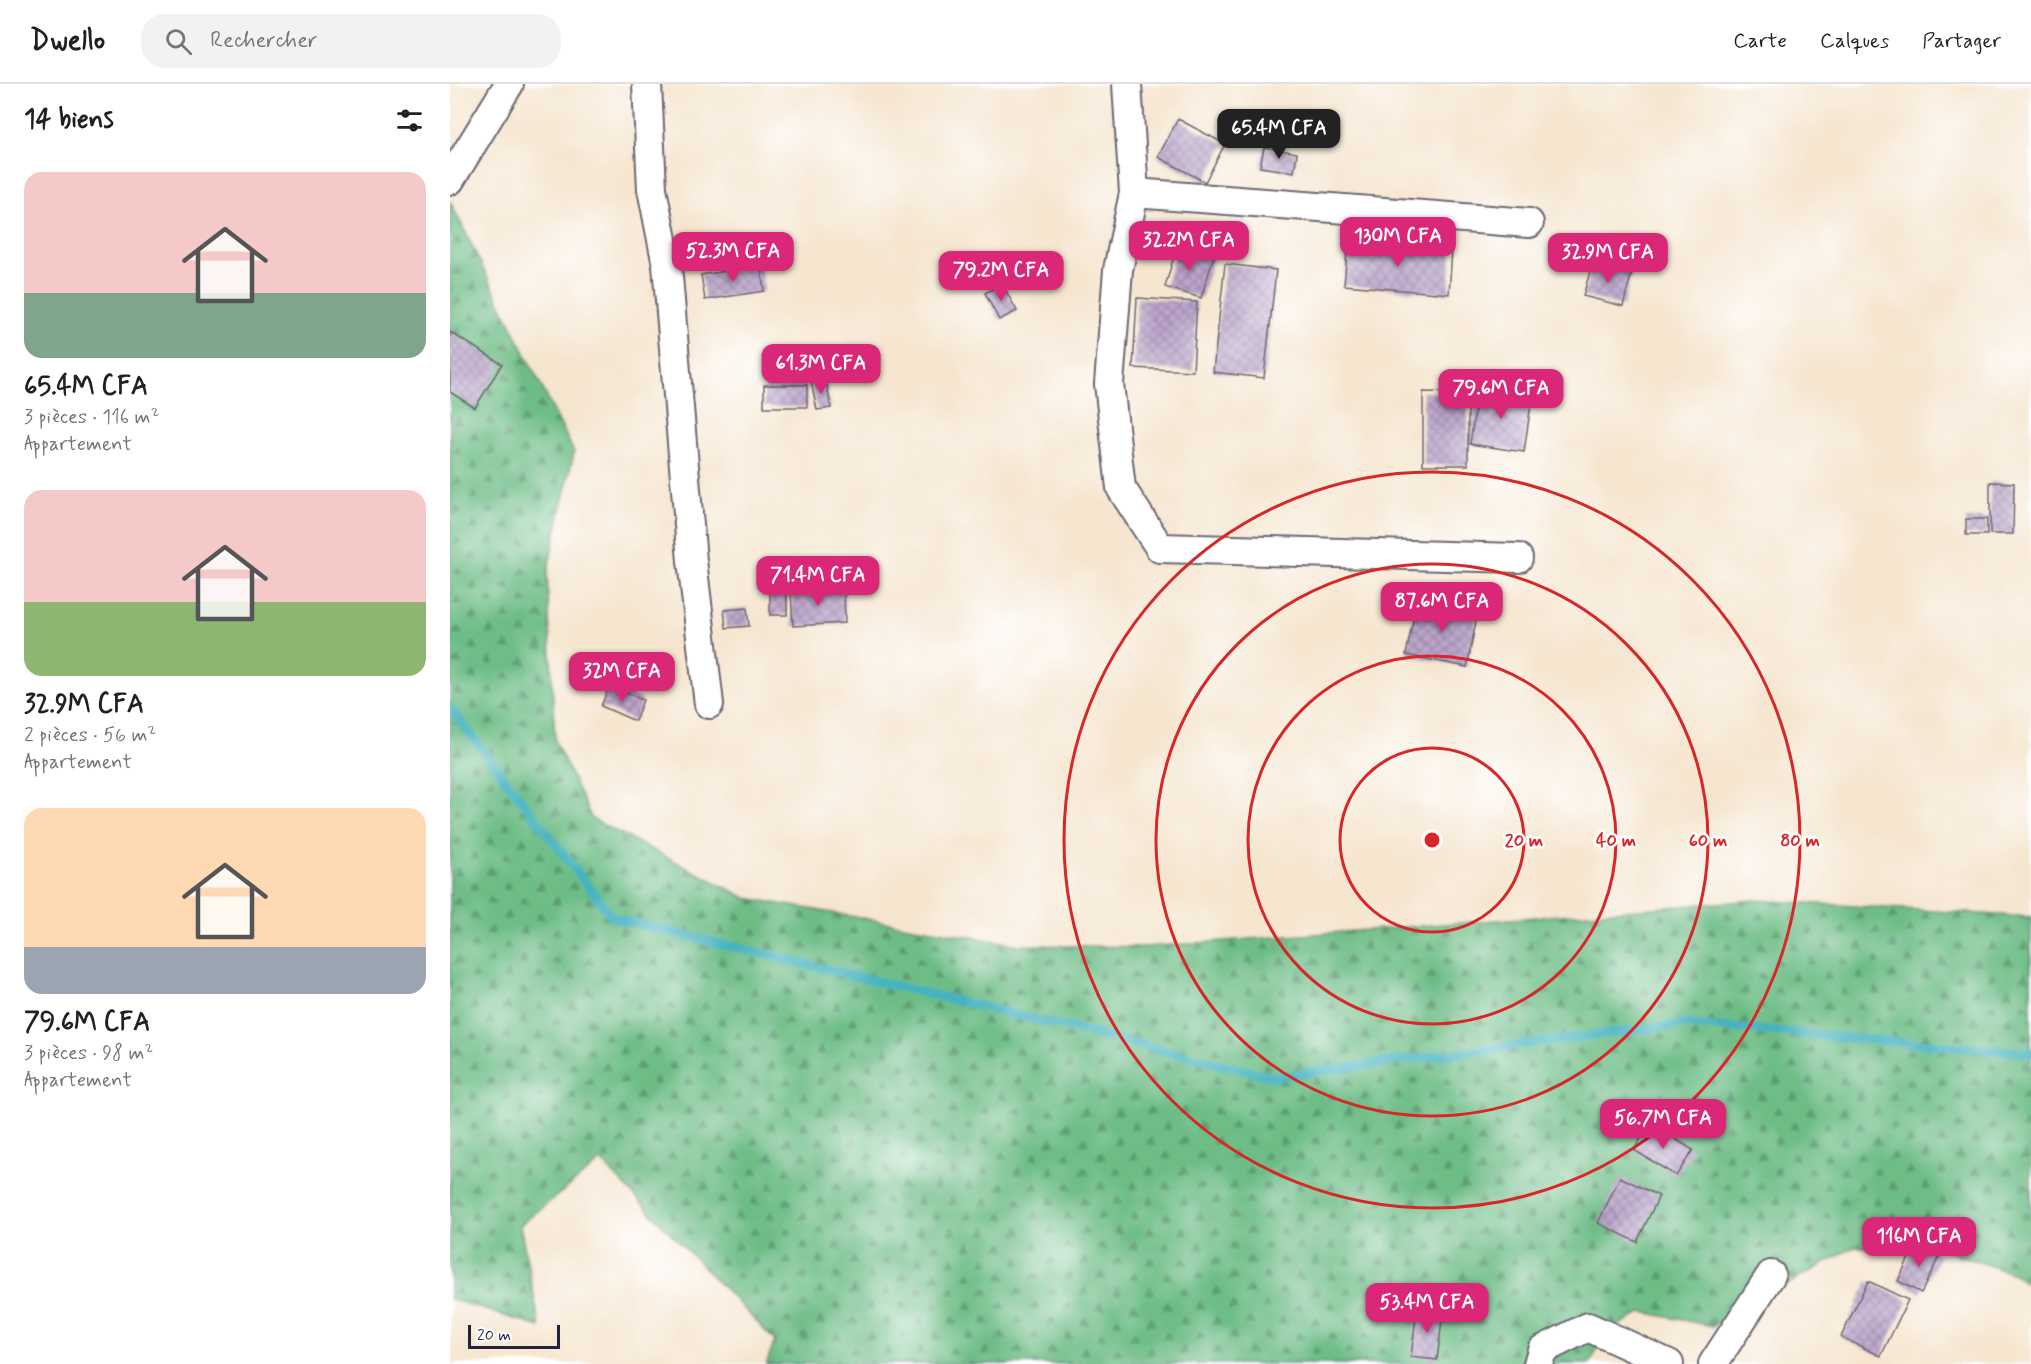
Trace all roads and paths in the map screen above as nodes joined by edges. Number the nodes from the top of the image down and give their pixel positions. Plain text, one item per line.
1 (509, 84) edge
2 (647, 84) edge
3 (1127, 84) edge
4 (450, 180) edge
5 (1134, 193) junction
6 (1529, 223) dead end
7 (1518, 558) dead end
8 (709, 704) dead end
9 (1771, 1275) dead end
10 (1538, 1364) edge
11 (1669, 1364) edge
12 (1713, 1364) edge

1 - 4 street
2 - 8 street
3 - 5 street
5 - 6 street
5 - 7 street
9 - 12 street
10 - 11 street

